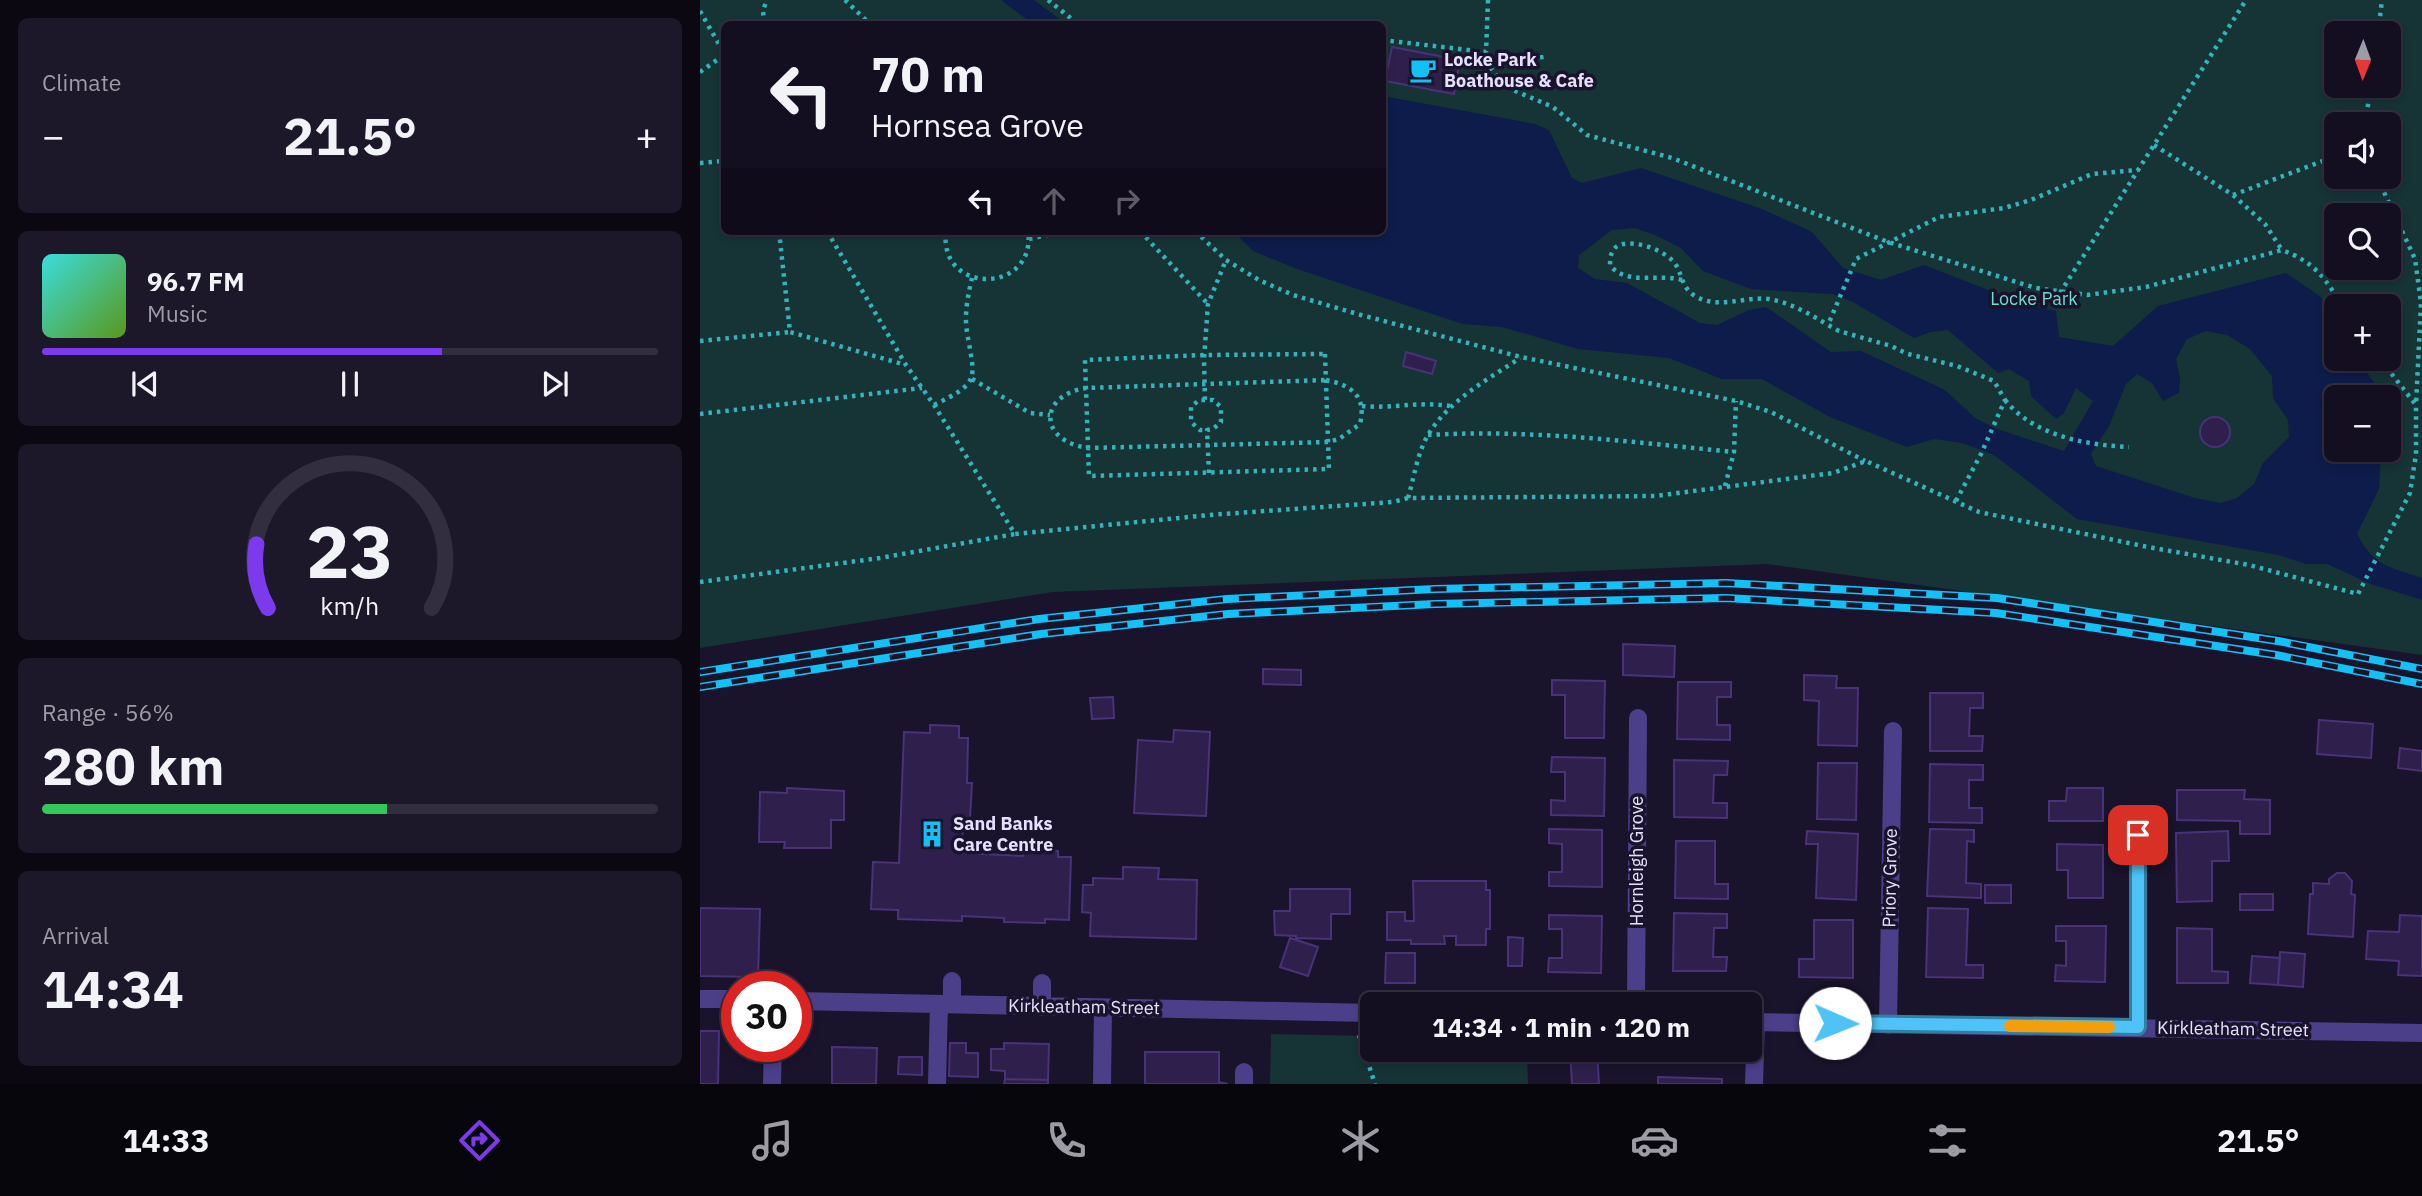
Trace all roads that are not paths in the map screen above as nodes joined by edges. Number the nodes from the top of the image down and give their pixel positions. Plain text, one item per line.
1 (1638, 718) dead end
2 (1893, 732) dead end
3 (2138, 835) dead end
4 (952, 981) dead end
5 (1042, 983) dead end
6 (1636, 992) edge
7 (700, 999) edge
8 (721, 999) edge
9 (812, 1000) edge
10 (945, 1004) junction
11 (1042, 1007) junction
12 (1103, 1008) junction
13 (1360, 1013) edge
14 (1762, 1022) edge
15 (1888, 1024) junction
16 (2138, 1027) junction
17 (2422, 1033) edge
18 (773, 1062) edge
19 (1754, 1062) edge
20 (772, 1084) edge
21 (937, 1084) edge
22 (1102, 1084) edge
23 (1754, 1084) edge

1 - 6 street, Hornleigh Grove
2 - 15 street, Priory Grove
3 - 16 street
4 - 10 street
5 - 11 street
7 - 8 street
9 - 10 street, Kirkleatham Street
10 - 11 street, Kirkleatham Street
10 - 21 street
11 - 12 street, Kirkleatham Street
12 - 13 street, Kirkleatham Street
12 - 22 street
14 - 15 street, Kirkleatham Street
15 - 16 street, Kirkleatham Street
16 - 17 street, Kirkleatham Street
18 - 20 street
19 - 23 street

